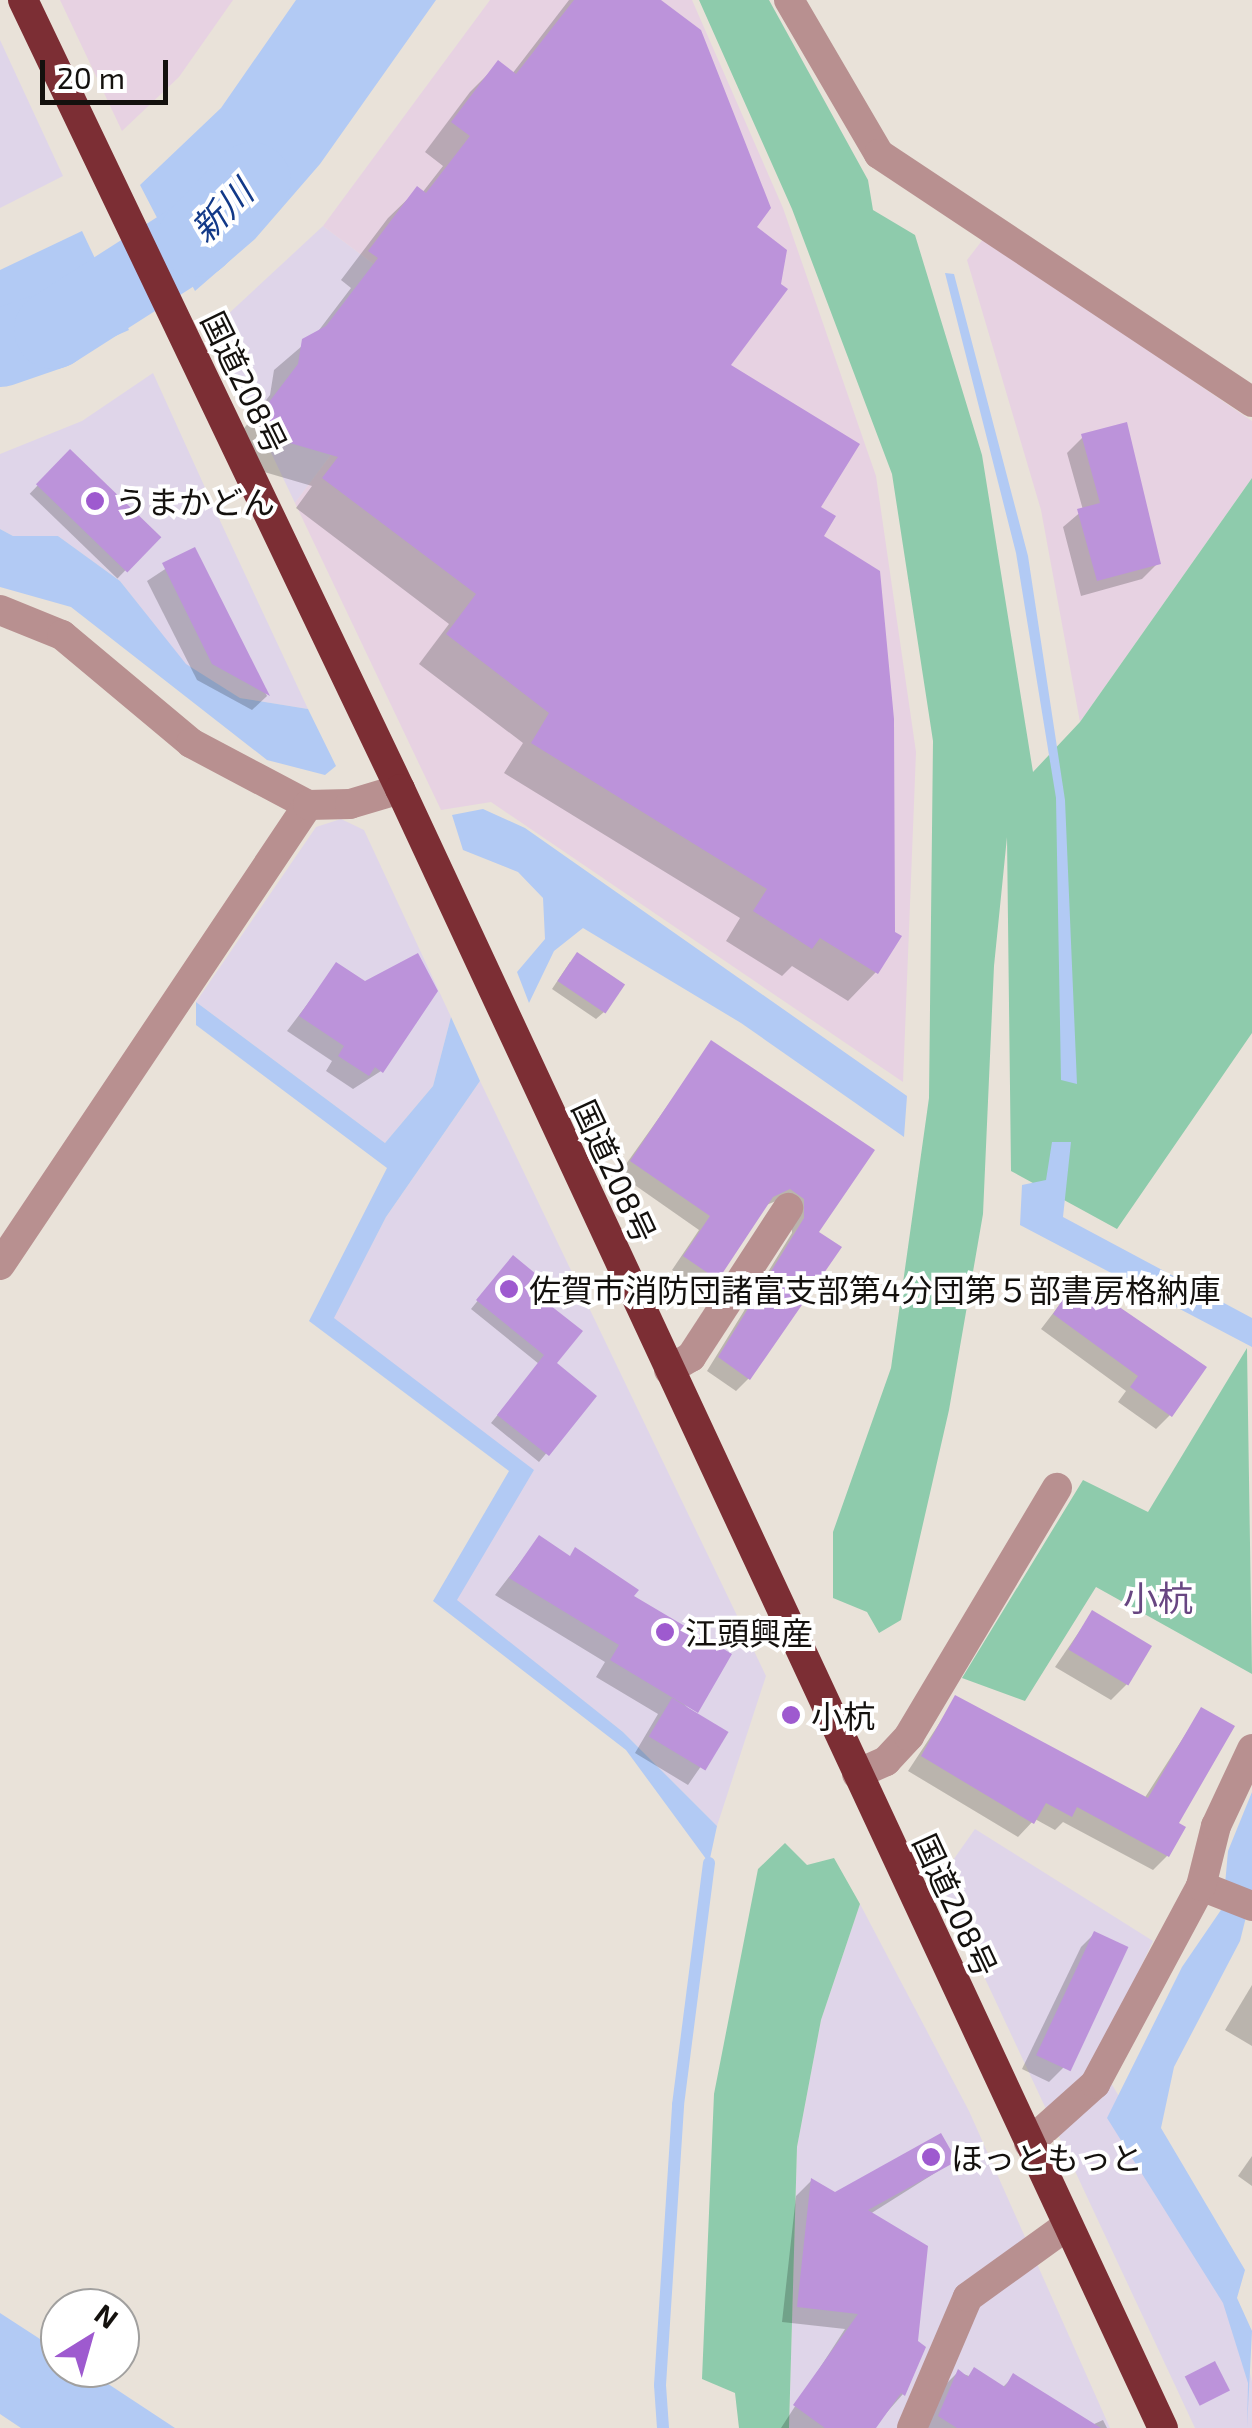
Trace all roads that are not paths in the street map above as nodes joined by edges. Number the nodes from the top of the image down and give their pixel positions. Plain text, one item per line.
1 (23, 0) edge
2 (789, 0) edge
3 (1252, 402) edge
4 (0, 610) edge
5 (400, 788) junction
6 (308, 806) junction
7 (788, 1208) dead end
8 (0, 1265) edge
9 (668, 1370) junction
10 (1057, 1488) dead end
11 (1252, 1749) edge
12 (856, 1774) junction
13 (1201, 1886) junction
14 (1252, 1906) edge
15 (1029, 2143) junction
16 (1068, 2226) junction
17 (912, 2428) edge
18 (1162, 2428) edge

1 - 5 highway, 国道208号
2 - 3 street
4 - 6 street
5 - 6 street
5 - 9 highway, 国道208号
6 - 8 street
7 - 9 street
9 - 12 highway, 国道208号
10 - 12 street
11 - 13 street
12 - 15 highway, 国道208号
13 - 14 street
13 - 15 street
15 - 16 highway, 国道208号
16 - 17 street
16 - 18 highway, 国道208号

